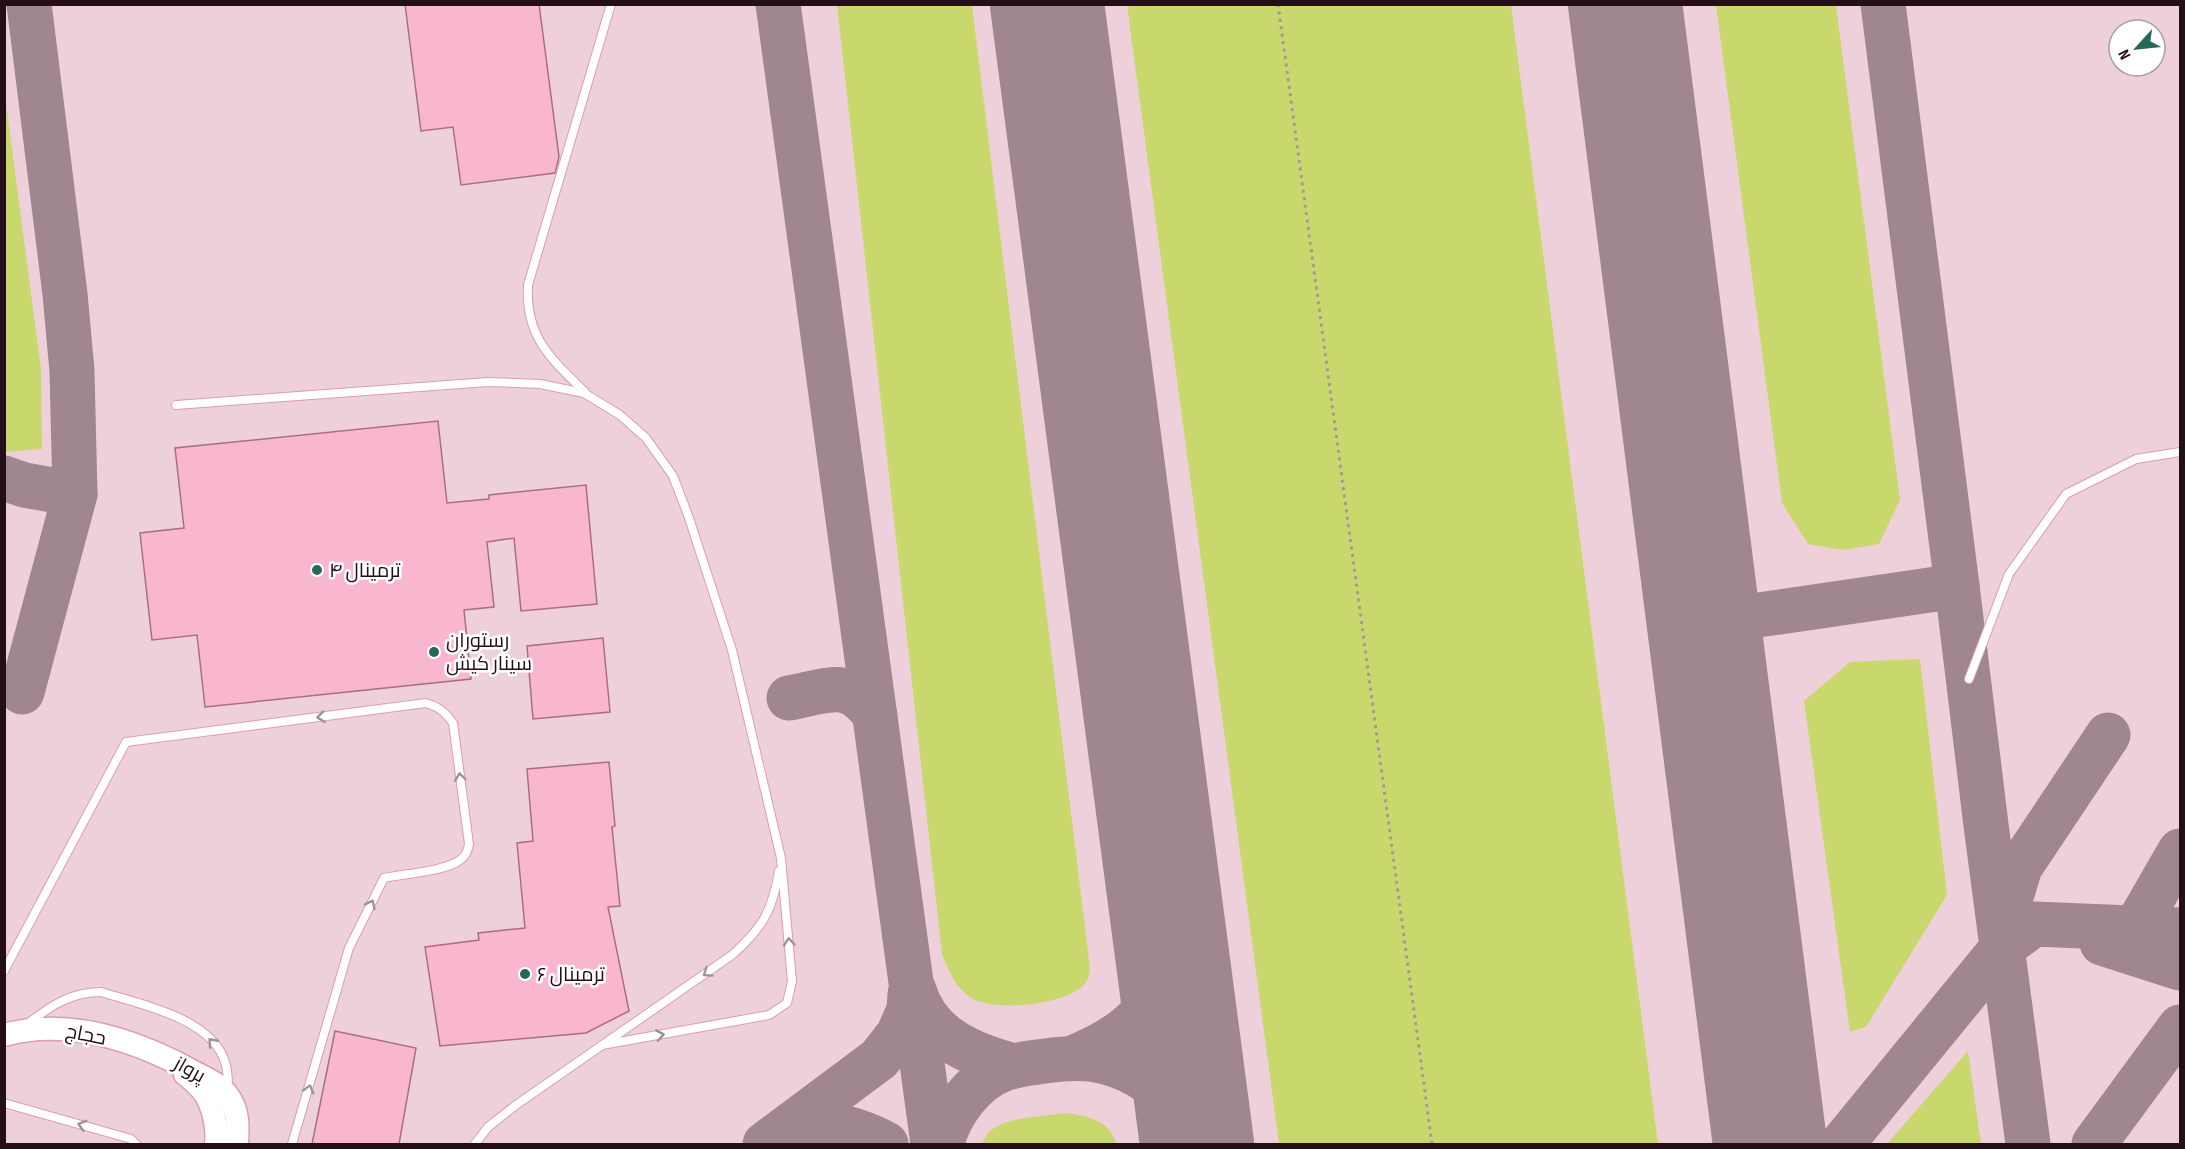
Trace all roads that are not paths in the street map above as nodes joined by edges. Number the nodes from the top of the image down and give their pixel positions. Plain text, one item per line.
1 (611, 4) edge
2 (591, 397) junction
3 (176, 405) dead end
4 (2181, 452) edge
5 (1969, 679) dead end
6 (781, 858) junction
7 (4, 971) edge
8 (11, 1033) edge
9 (602, 1046) junction
10 (166, 1056) junction
11 (228, 1095) junction
12 (4, 1102) edge
13 (136, 1144) edge
14 (216, 1144) edge
15 (237, 1144) edge
16 (292, 1144) edge
17 (475, 1144) edge

1 - 2 lane
2 - 3 lane
2 - 6 lane
4 - 5 lane
6 -> 9 lane
9 -> 6 lane
16 -> 7 lane
8 - 10 main road, حجاج
11 -> 8 lane
9 - 17 lane
10 - 11 main road, پرواز
10 - 14 main road, پرواز
11 - 15 main road
13 -> 12 lane

